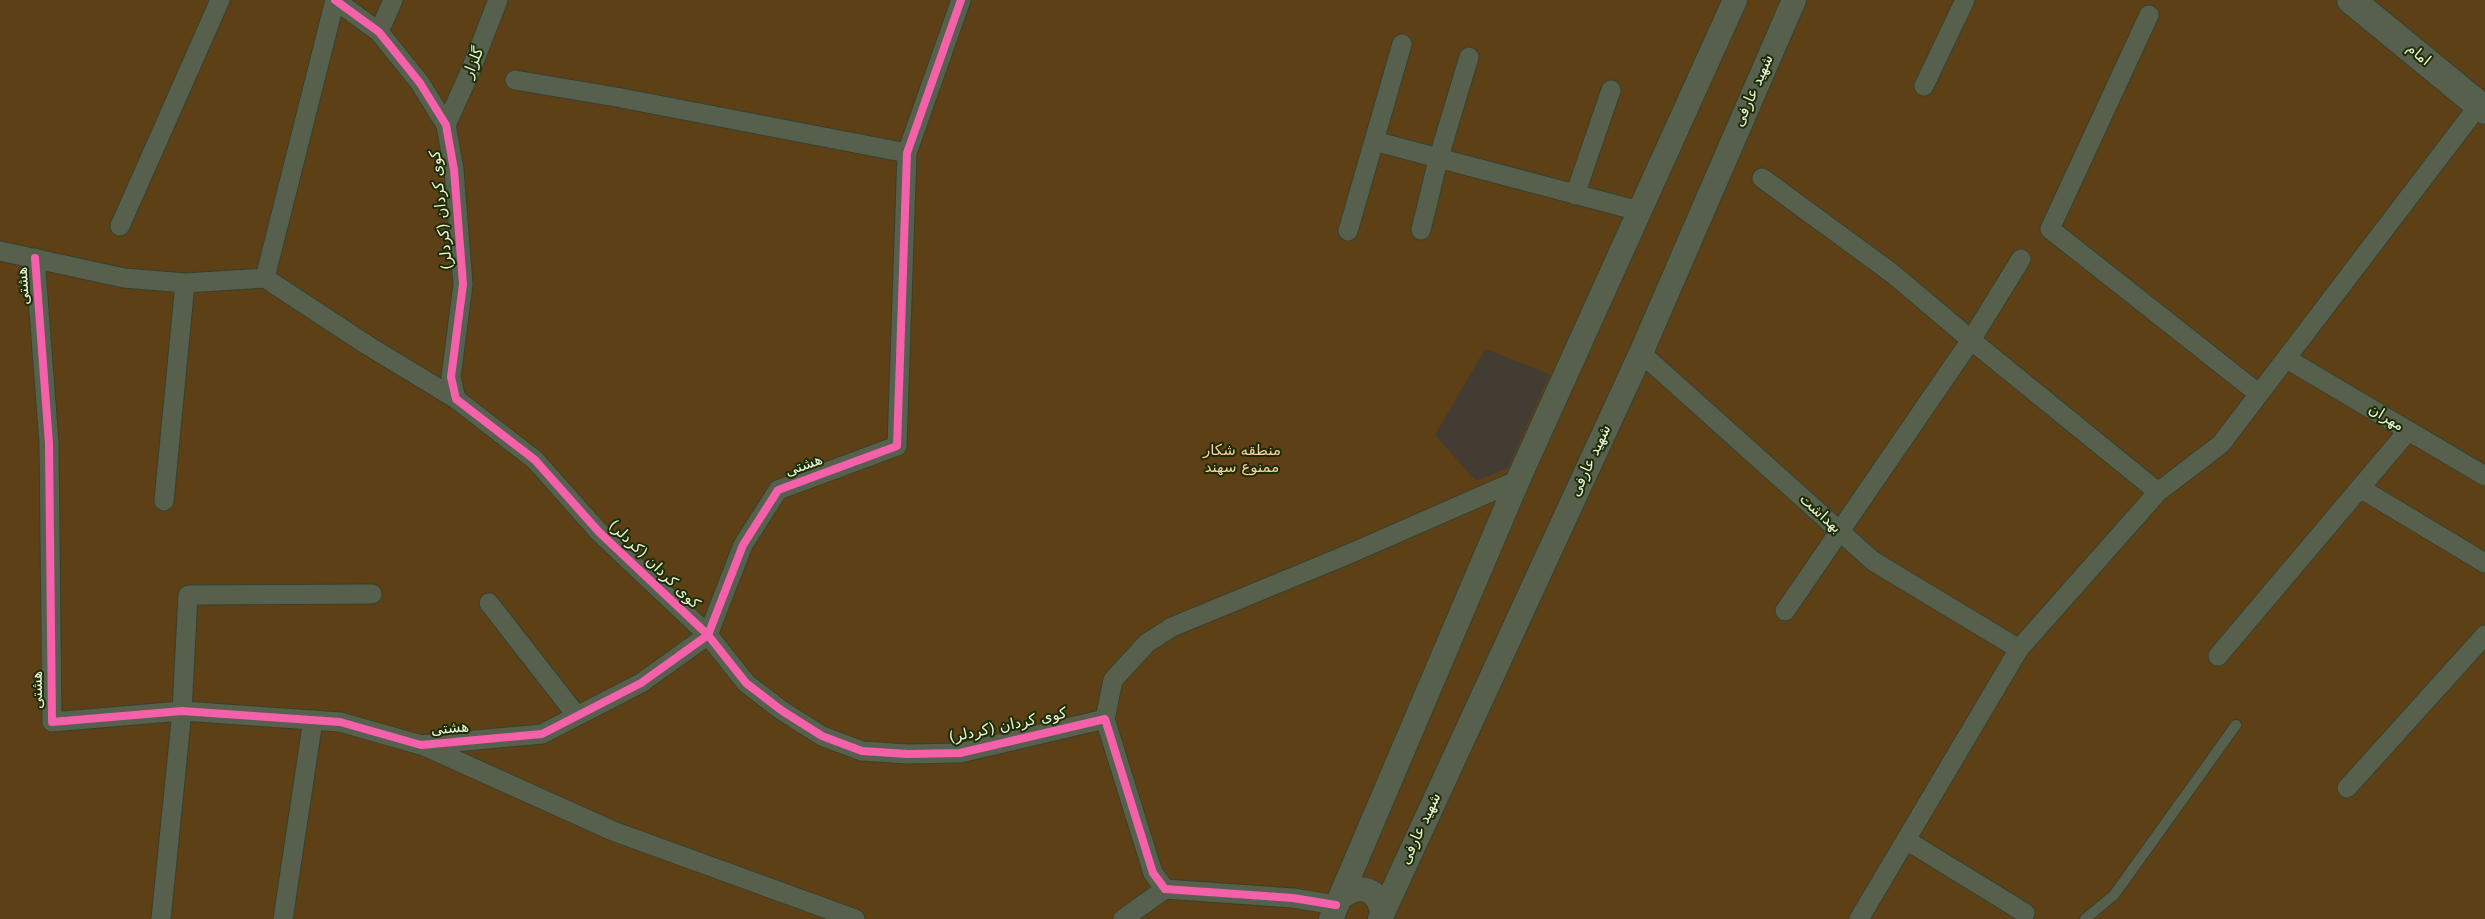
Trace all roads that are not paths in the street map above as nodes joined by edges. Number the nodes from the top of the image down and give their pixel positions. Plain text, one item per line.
1 (220, 0) edge
2 (335, 0) edge
3 (393, 0) edge
4 (498, 0) edge
5 (961, 0) edge
6 (1735, 0) edge
7 (1794, 0) edge
8 (1965, 0) edge
9 (2352, 0) edge
10 (2149, 15) dead end
11 (379, 32) junction
12 (1402, 44) dead end
13 (1469, 56) dead end
14 (515, 80) dead end
15 (1924, 86) dead end
16 (1611, 90) dead end
17 (2482, 107) edge
18 (446, 125) junction
19 (1374, 141) junction
20 (908, 154) junction
21 (1438, 160) junction
22 (1762, 178) dead end
23 (1575, 195) junction
24 (1639, 211) junction
25 (120, 226) dead end
26 (1421, 230) dead end
27 (1348, 231) dead end
28 (0, 251) edge
29 (36, 258) junction
30 (2021, 260) dead end
31 (265, 278) junction
32 (185, 283) junction
33 (1971, 340) junction
34 (1641, 353) junction
35 (2287, 359) junction
36 (2259, 394) junction
37 (456, 399) junction
38 (2408, 431) junction
39 (2485, 476) edge
40 (1518, 480) junction
41 (2360, 488) junction
42 (2158, 492) junction
43 (164, 501) dead end
44 (1841, 532) junction
45 (2485, 563) edge
46 (372, 594) dead end
47 (489, 603) dead end
48 (1786, 611) dead end
49 (708, 635) junction
50 (2485, 635) edge
51 (2019, 648) junction
52 (2218, 656) dead end
53 (182, 711) junction
54 (577, 716) junction
55 (1105, 719) junction
56 (313, 720) junction
57 (2236, 725) dead end
58 (421, 745) junction
59 (2347, 788) dead end
60 (1906, 840) junction
61 (1165, 888) junction
62 (1336, 910) edge
63 (2025, 913) dead end
64 (1381, 916) edge
65 (161, 919) edge
66 (283, 919) edge
67 (855, 919) edge
68 (1123, 919) edge
69 (1859, 919) edge
70 (2086, 919) edge

1 - 25 street
2 - 11 street, کوی کردان (کردلر)
2 - 31 street
3 - 11 street
4 - 18 street, گلزار
5 - 20 street
6 - 24 street
7 - 34 street, شهید عارفی
8 - 15 street
9 - 17 main road, امام
10 - 36 street
11 - 18 street, کوی کردان (کردلر)
12 - 19 street
13 - 21 street
14 - 20 street
16 - 23 street
17 - 35 street
18 - 37 street, کوی کردان (کردلر)
19 - 21 street
19 - 27 street
20 - 49 street, هشتی
21 - 23 street
21 - 26 street
22 - 33 street
23 - 24 street
24 - 40 street
28 - 29 street
29 - 32 street
29 - 53 street, هشتی
30 - 33 street
31 - 32 street
31 - 37 street
32 - 43 street
33 - 42 street
33 - 44 street
34 - 44 street, بهداشت
34 - 64 street, شهید عارفی
35 - 36 street
35 - 38 street, مهران
36 - 42 street
37 - 49 street, کوی کردان (کردلر)
38 - 39 street, مهران
38 - 41 street
40 - 55 street
40 - 62 street
41 - 45 street
41 - 52 street
42 - 51 street
44 - 48 street
44 - 51 street, بهداشت
46 - 53 street
47 - 54 street
49 - 54 street, هشتی
49 - 55 street, کوی کردان (کردلر)
50 - 59 street
51 - 60 street
53 - 56 street, هشتی
53 - 65 street
54 - 58 street, هشتی
55 - 61 street
56 - 58 street, هشتی
56 - 66 street
57 - 70 lane
58 - 67 street
60 - 63 street
60 - 69 street
61 - 62 street
61 - 68 street
62 - 64 street

